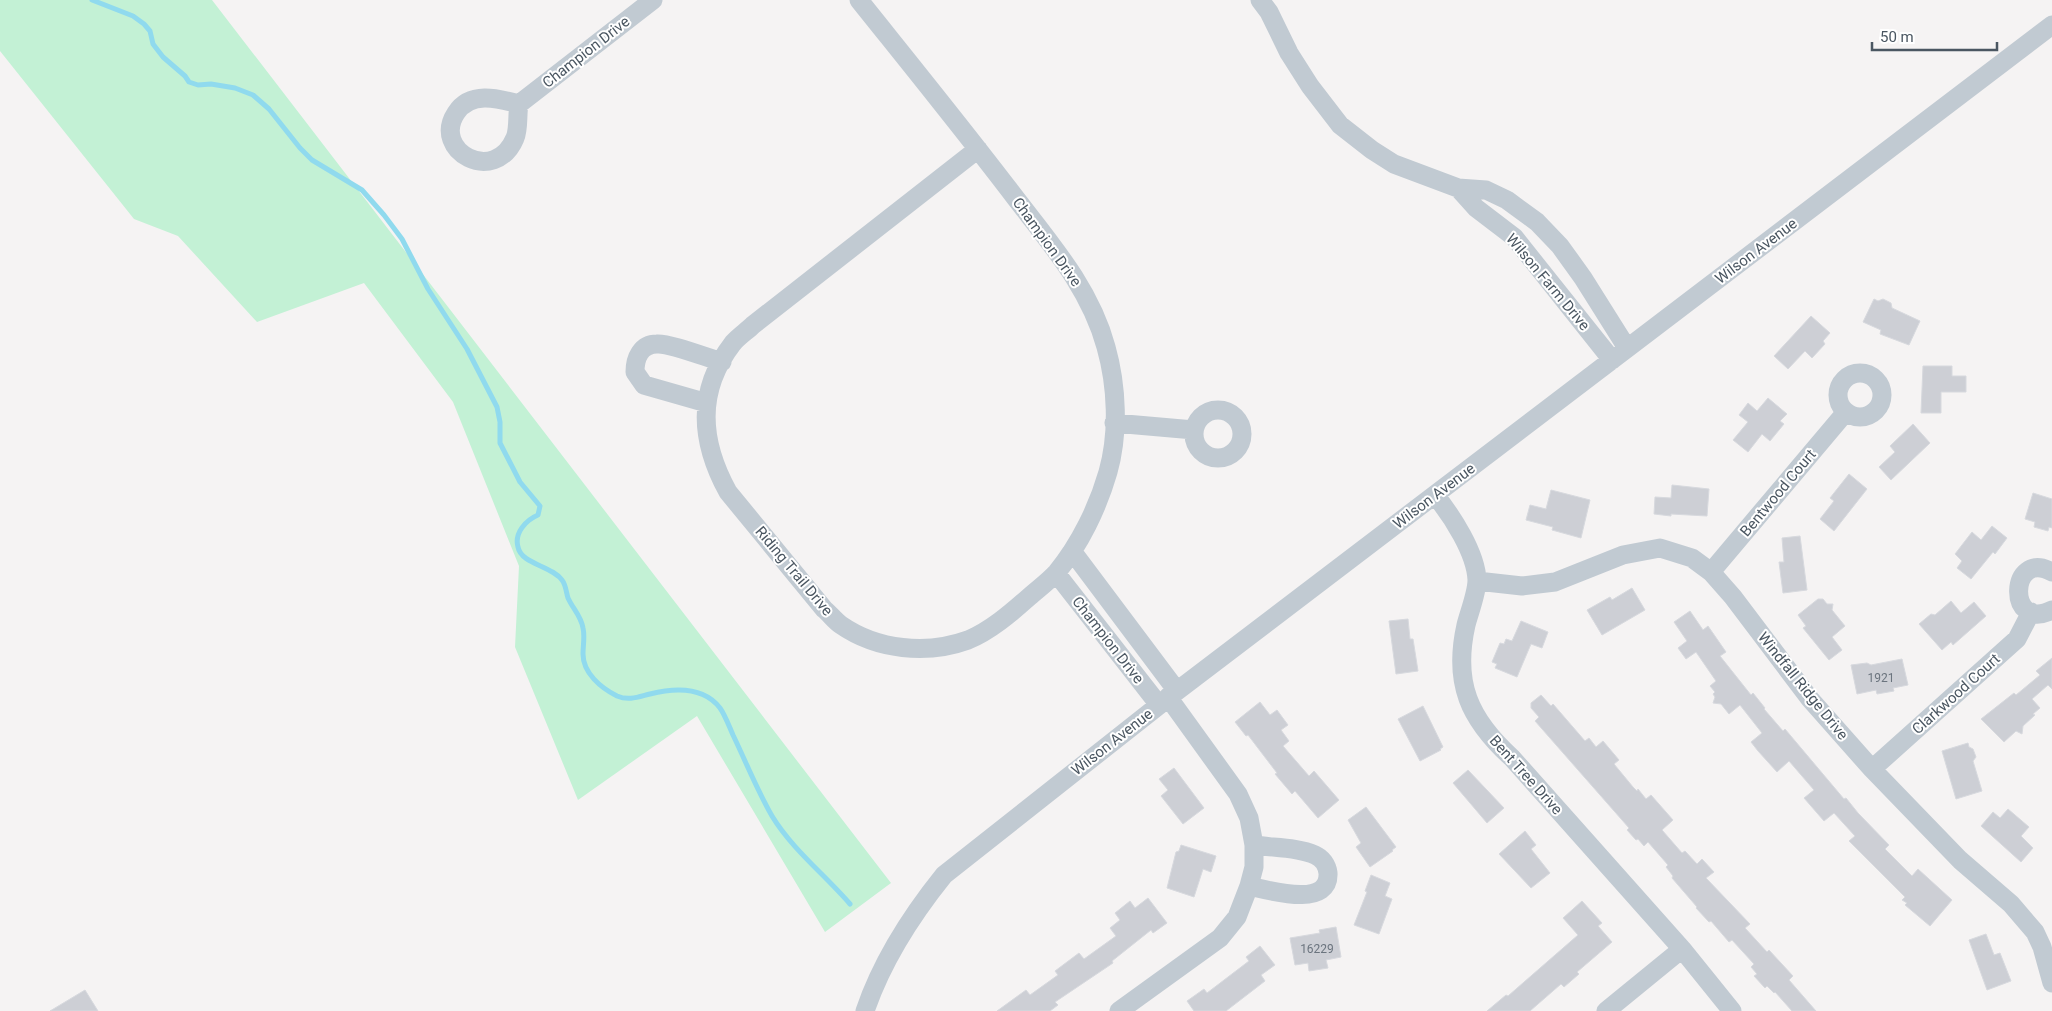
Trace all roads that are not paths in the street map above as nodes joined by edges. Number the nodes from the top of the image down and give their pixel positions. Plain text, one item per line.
1 (653, 0) edge
2 (859, 0) edge
3 (1260, 0) edge
4 (2052, 25) edge
5 (519, 104) dead end
6 (978, 149) junction
7 (1458, 188) junction
8 (1628, 348) junction
9 (1612, 360) junction
10 (722, 362) junction
11 (708, 403) junction
12 (1846, 413) dead end
13 (1114, 423) junction
14 (1194, 430) dead end
15 (1435, 495) junction
16 (1072, 551) junction
17 (1711, 572) junction
18 (2052, 572) edge
19 (1056, 573) junction
20 (1477, 581) junction
21 (2052, 610) edge
22 (2031, 612) junction
23 (1168, 698) junction
24 (1872, 769) junction
25 (1254, 845) junction
26 (1249, 886) junction
27 (1682, 949) junction
28 (2049, 960) edge
29 (2052, 983) edge
30 (865, 1011) edge
31 (1119, 1011) edge
32 (1606, 1011) edge
33 (1732, 1011) edge

1 - 5 street, Champion Drive
2 - 6 street, Champion Drive
3 - 7 street, Wilson Farm Drive
4 - 8 street, Wilson Avenue
6 - 10 street, Riding Trail Drive
6 - 13 street, Champion Drive
7 - 8 street, Wilson Farm Drive
7 - 9 street, Wilson Farm Drive
8 - 9 street, Wilson Avenue
9 - 15 street, Wilson Avenue
10 - 11 street, Riding Trail Drive
10 - 11 street
11 - 19 street, Riding Trail Drive
12 - 17 street, Bentwood Court
13 - 14 street
13 - 16 street, Champion Drive
15 - 20 street, Bent Tree Drive
15 - 23 street, Wilson Avenue
16 - 19 street, Champion Drive
16 - 23 street, Champion Drive
17 - 20 street, Windfall Ridge Drive
17 - 24 street, Windfall Ridge Drive
18 - 22 street
19 - 23 street, Champion Drive
20 - 27 street, Bent Tree Drive
21 - 22 street
22 - 24 street, Clarkwood Court
23 - 25 street
23 - 30 street, Wilson Avenue
24 - 28 street, Windfall Ridge Drive
25 - 26 street
25 - 26 street
26 - 31 street
27 - 32 street
27 - 33 street, Bent Tree Drive
28 - 29 street, Windfall Ridge Drive

